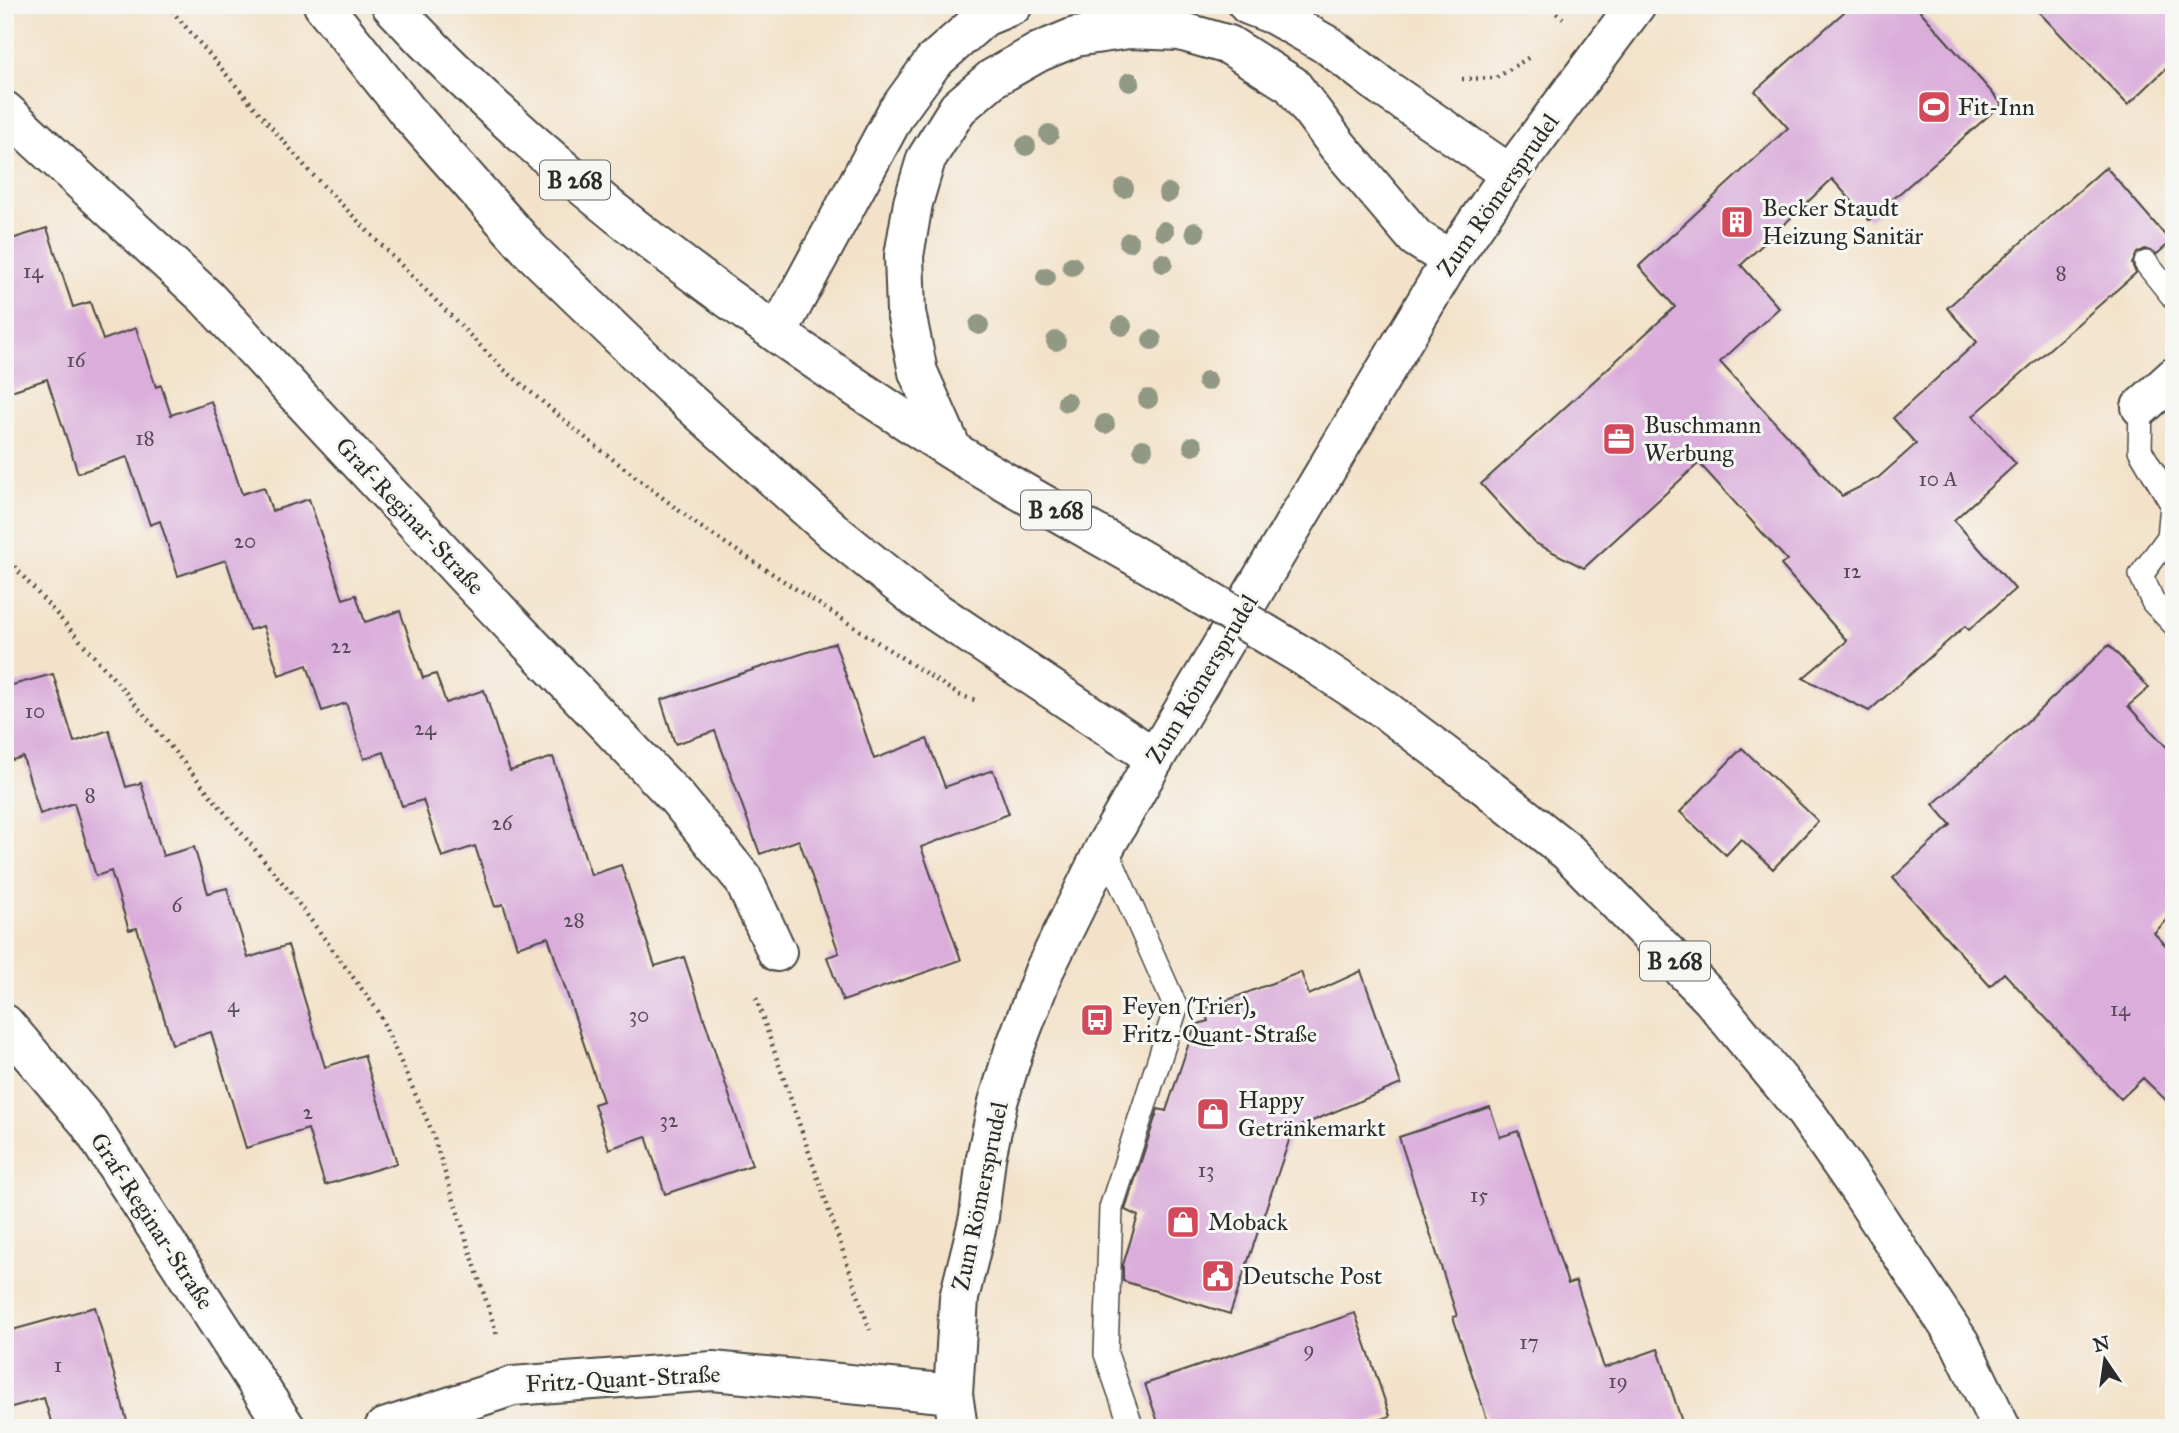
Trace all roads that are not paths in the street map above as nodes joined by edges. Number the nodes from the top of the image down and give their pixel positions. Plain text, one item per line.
1 (323, 5) edge
2 (390, 5) edge
3 (1013, 5) edge
4 (1248, 5) edge
5 (1636, 5) edge
6 (5, 111) edge
7 (1510, 174) junction
8 (1451, 260) junction
9 (2146, 263) dead end
10 (2174, 298) edge
11 (778, 332) junction
12 (2174, 377) edge
13 (2141, 407) joint
14 (952, 449) junction
15 (2174, 624) edge
16 (1155, 758) junction
17 (1105, 847) junction
18 (776, 952) road end
19 (5, 1024) edge
20 (955, 1411) edge
21 (286, 1428) edge
22 (384, 1428) edge
23 (1132, 1428) edge
24 (2001, 1428) edge

1 - 16 main road
2 - 11 main road, B 268
3 - 11 main road
4 - 7 main road
5 - 7 main road, Zum Römersprudel
6 - 18 main road, Graf-Reginar-Straße
7 - 8 main road, Zum Römersprudel
8 - 14 main road
8 - 16 main road, Zum Römersprudel
9 - 10 lane
11 - 14 main road, B 268
12 - 13 main road
13 - 15 lane
14 - 24 main road, B 268, bridge
16 - 17 main road, Zum Römersprudel
17 - 20 main road, Zum Römersprudel
17 - 23 lane
19 - 21 main road, Graf-Reginar-Straße
20 - 22 main road, Fritz-Quant-Straße

